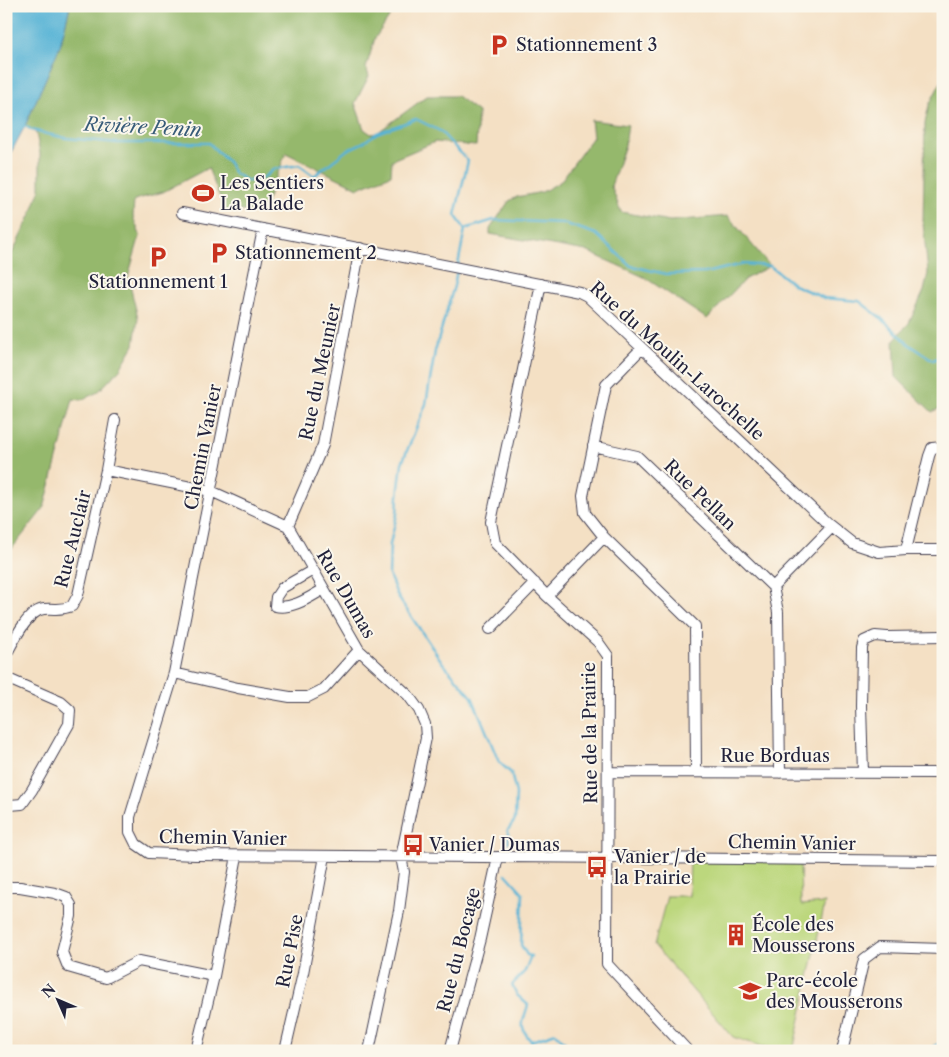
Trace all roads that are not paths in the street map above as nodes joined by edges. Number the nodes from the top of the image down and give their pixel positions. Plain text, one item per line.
1 (182, 213) dead end
2 (263, 229) junction
3 (360, 248) junction
4 (540, 284) junction
5 (642, 348) junction
6 (115, 420) dead end
7 (593, 446) junction
8 (943, 447) edge
9 (106, 470) junction
10 (211, 491) junction
11 (288, 526) junction
12 (832, 527) junction
13 (604, 537) junction
14 (906, 550) junction
15 (943, 550) edge
16 (313, 570) junction
17 (535, 583) junction
18 (773, 588) junction
19 (324, 589) junction
20 (547, 596) junction
21 (490, 629) dead end
22 (943, 636) edge
23 (359, 650) junction
24 (6, 655) edge
25 (174, 673) junction
26 (6, 678) edge
27 (608, 772) junction
28 (696, 772) junction
29 (780, 772) junction
30 (864, 773) junction
31 (943, 773) edge
32 (6, 803) edge
33 (238, 856) junction
34 (325, 856) junction
35 (401, 857) junction
36 (498, 857) junction
37 (607, 858) junction
38 (943, 861) edge
39 (6, 887) edge
40 (943, 949) edge
41 (214, 976) junction
42 (196, 1051) edge
43 (285, 1051) edge
44 (368, 1051) edge
45 (450, 1051) edge
46 (688, 1051) edge
47 (842, 1051) edge

1 - 2 street, Rue du Moulin-Larochelle
2 - 3 street, Rue du Moulin-Larochelle
2 - 10 street, Chemin Vanier
3 - 4 street, Rue du Moulin-Larochelle
3 - 11 street, Rue du Meunier
4 - 5 street, Rue du Moulin-Larochelle
4 - 17 street, Rue de la Prairie
5 - 7 street
5 - 12 street, Rue du Moulin-Larochelle
6 - 9 street, Rue Auclair
7 - 13 street
7 - 18 street, Rue Pellan
8 - 14 street
9 - 10 street
9 - 24 street, Rue Auclair
10 - 11 street
10 - 25 street, Chemin Vanier
11 - 16 street, Rue Dumas
12 - 14 street, Rue du Moulin-Larochelle
12 - 18 street
13 - 20 street
13 - 28 street
14 - 15 street, Rue du Moulin-Larochelle
16 - 19 street, Rue Dumas
16 - 19 street
17 - 20 street, Rue de la Prairie
17 - 21 street
18 - 29 street
19 - 23 street, Rue Dumas
20 - 27 street, Rue de la Prairie
22 - 30 street
23 - 25 street
23 - 35 street, Rue Dumas
25 - 33 street, Chemin Vanier
26 - 32 street
27 - 28 street, Rue Borduas
27 - 37 street, Rue de la Prairie
28 - 29 street, Rue Borduas
29 - 30 street, Rue Borduas
30 - 31 street, Rue Borduas
33 - 34 street, Chemin Vanier
33 - 41 street
34 - 35 street, Chemin Vanier
34 - 43 street, Rue Pise
35 - 36 street, Chemin Vanier
35 - 44 street, Rue Dumas
36 - 37 street, Chemin Vanier
36 - 45 street, Rue du Bocage
37 - 38 street, Chemin Vanier
37 - 46 street, Rue de la Prairie
39 - 41 street
40 - 47 street
41 - 42 street

